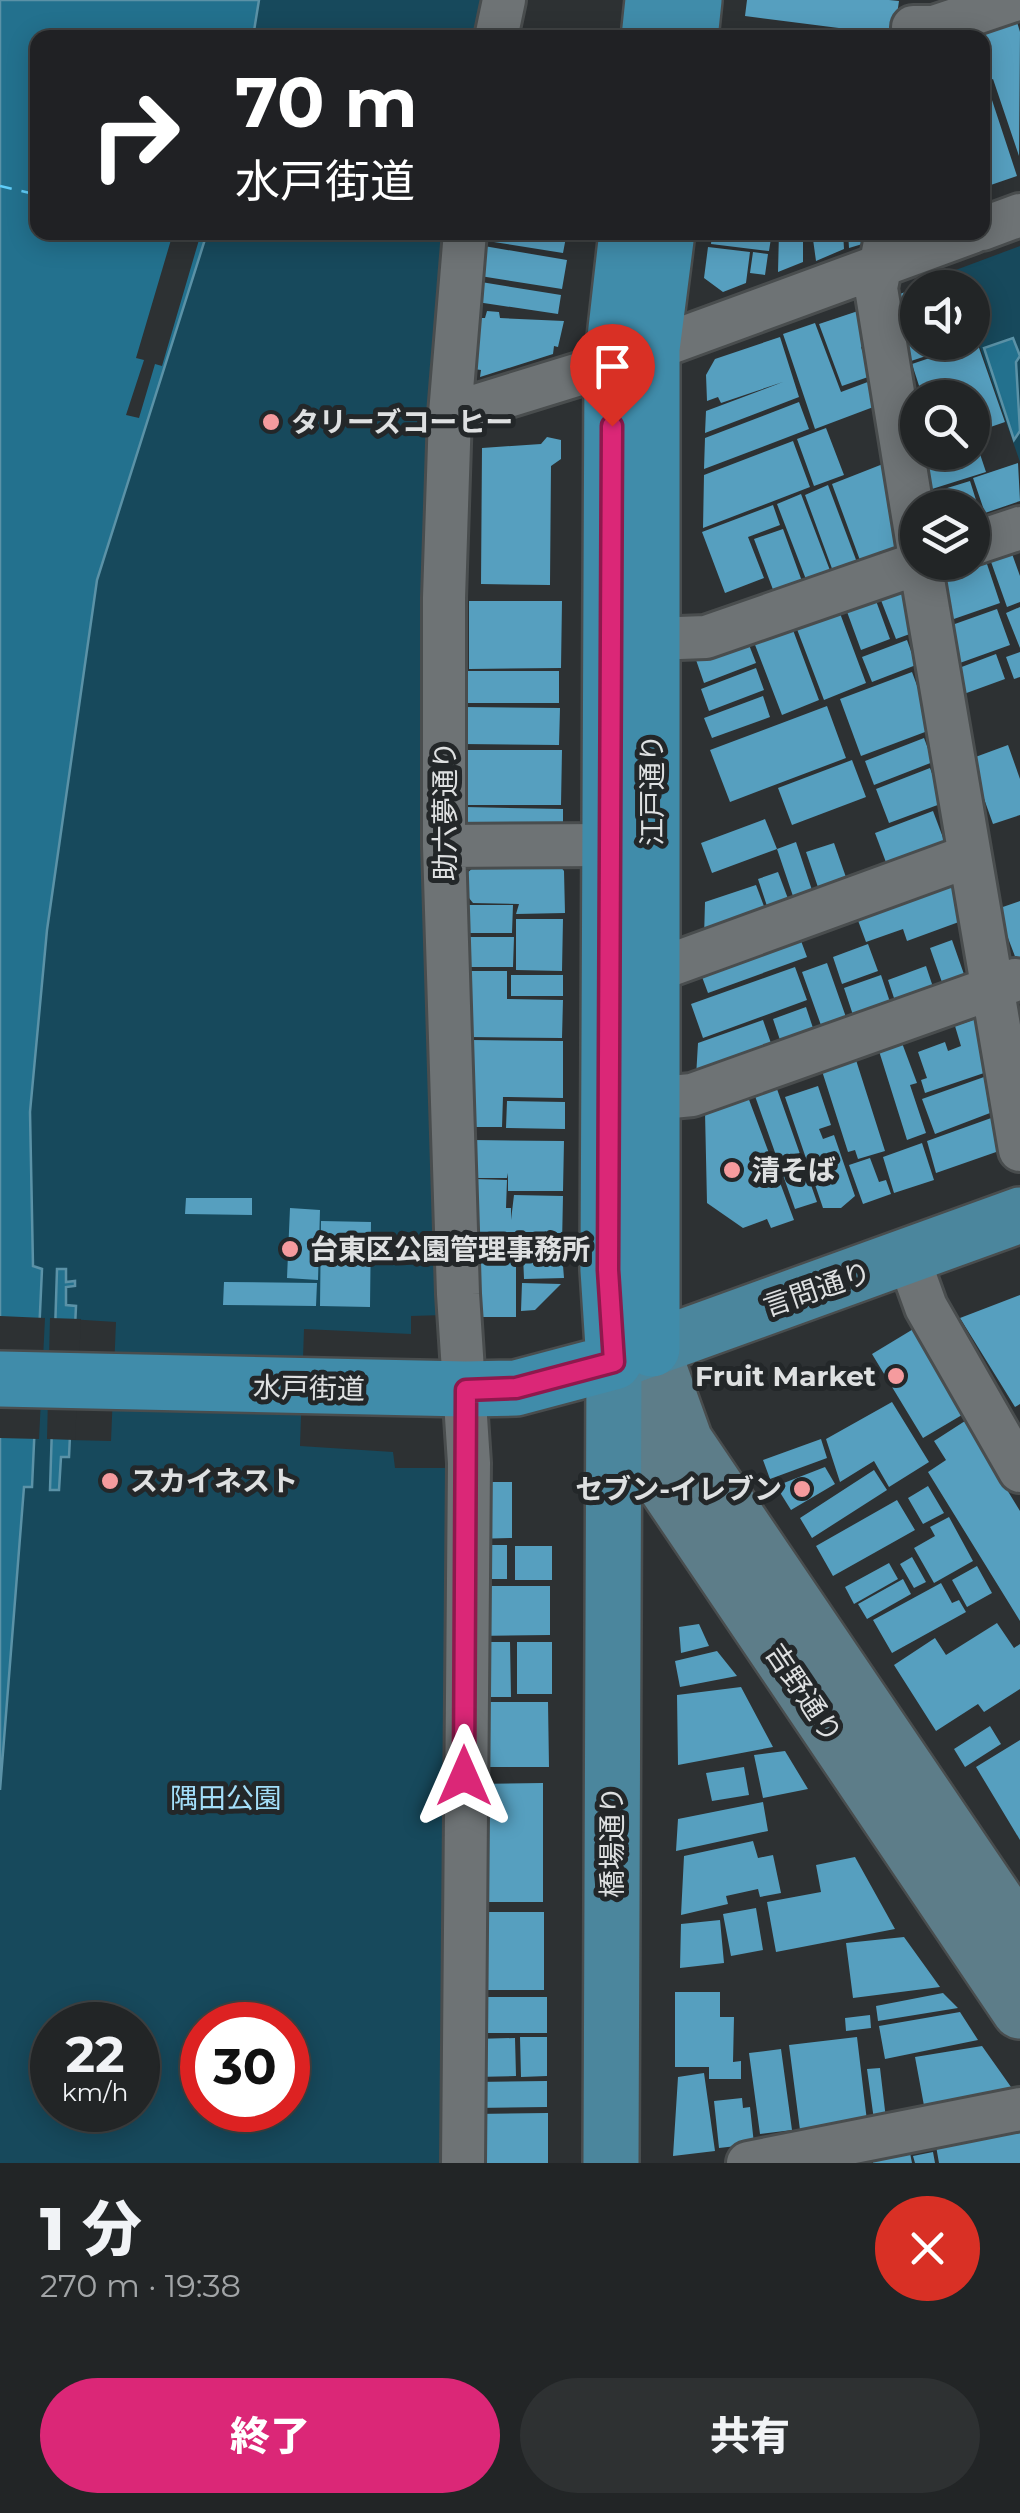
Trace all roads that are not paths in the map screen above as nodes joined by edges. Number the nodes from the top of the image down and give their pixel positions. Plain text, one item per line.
1 (504, 0) edge
2 (653, 0) edge
3 (694, 0) edge
4 (1014, 0) edge
5 (914, 22) edge
6 (498, 30) edge
7 (650, 30) edge
8 (691, 30) edge
9 (1020, 215) edge
10 (990, 226) edge
11 (464, 240) edge
12 (627, 240) edge
13 (665, 240) edge
14 (932, 240) edge
15 (883, 250) edge
16 (632, 356) junction
17 (450, 414) junction
18 (909, 490) edge
19 (1020, 528) edge
20 (990, 538) edge
21 (900, 570) edge
22 (924, 580) edge
23 (652, 639) junction
24 (610, 845) junction
25 (444, 846) junction
26 (969, 856) junction
27 (652, 972) junction
28 (1006, 984) edge
29 (651, 1098) junction
30 (1020, 1150) edge
31 (1020, 1215) edge
32 (908, 1258) junction
33 (633, 1356) junction
34 (0, 1378) edge
35 (466, 1390) junction
36 (636, 1430) junction
37 (1020, 1471) edge
38 (614, 1520) junction
39 (1014, 1912) edge
40 (1020, 2011) edge
41 (1020, 2109) edge
42 (463, 2163) edge
43 (611, 2163) edge
44 (748, 2163) edge

1 - 6 street
2 - 7 highway
3 - 8 highway
4 - 5 street
9 - 10 street
11 - 17 street, 助六夢通り
12 - 16 highway, 江戸通り
13 - 16 highway, 江戸通り
14 - 15 street
15 - 16 street
15 - 18 street
16 - 17 street
16 - 23 highway, 江戸通り
16 - 24 highway, 江戸通り
17 - 25 street, 助六夢通り
19 - 20 street
21 - 23 street
22 - 26 street
23 - 27 highway, 江戸通り
24 - 25 street
24 - 33 highway, 江戸通り
25 - 35 street, 助六夢通り
26 - 27 street
26 - 28 street
27 - 29 highway, 江戸通り
28 - 29 street
28 - 30 street
29 - 33 highway, 江戸通り
31 - 32 main road, 言問通り
32 - 33 main road, 言問通り
32 - 37 street
33 - 35 highway, 水戸街道
33 - 36 main road, 吉野通り
33 - 38 main road, 橋場通り
33 - 39 main road, 吉野通り
34 - 35 highway, 水戸街道
35 - 42 street, 助六夢通り
36 - 38 main road, 橋場通り
36 - 40 main road, 吉野通り
38 - 43 main road, 橋場通り
41 - 44 street

